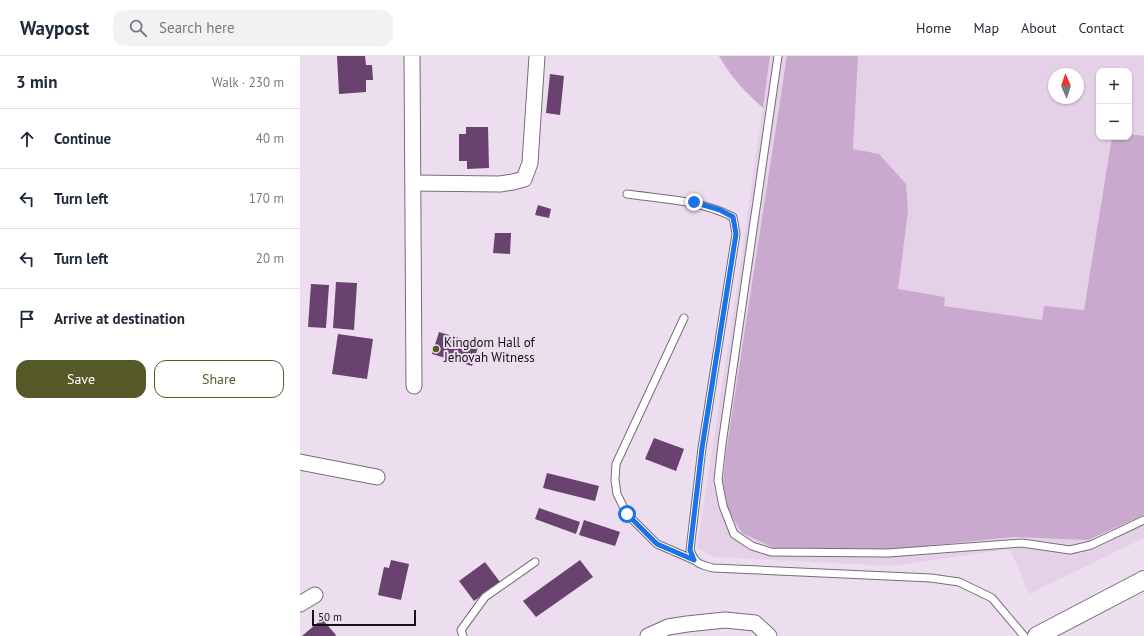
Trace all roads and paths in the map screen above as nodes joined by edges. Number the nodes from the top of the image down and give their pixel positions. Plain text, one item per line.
1 (412, 56) edge
2 (537, 56) edge
3 (778, 56) edge
4 (413, 183) junction
5 (627, 194) dead end
6 (684, 318) dead end
7 (414, 386) dead end
8 (300, 462) edge
9 (377, 477) dead end
10 (1144, 520) edge
11 (694, 560) junction
12 (535, 562) dead end
13 (1144, 580) edge
14 (315, 595) dead end
15 (300, 604) edge
16 (463, 636) edge
17 (648, 636) edge
18 (769, 636) edge
19 (1024, 636) edge
20 (1037, 636) edge

1 - 4 street
2 - 4 street
3 - 10 lane
4 - 7 street
5 - 11 lane
6 - 11 lane
8 - 9 street
11 - 19 lane
12 - 16 lane
13 - 20 street
14 - 15 street
17 - 18 street

